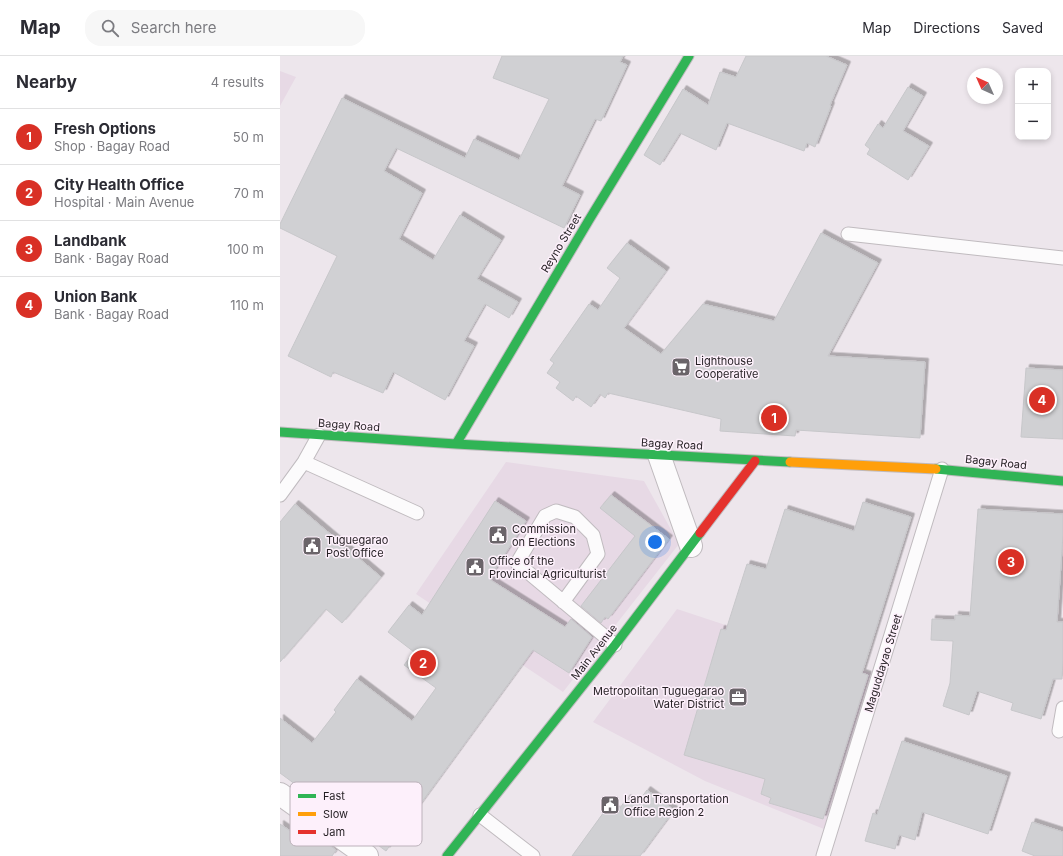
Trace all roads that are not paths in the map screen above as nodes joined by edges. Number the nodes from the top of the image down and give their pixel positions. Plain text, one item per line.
1 (689, 56) edge
2 (848, 234) dead end
3 (1063, 258) edge
4 (280, 432) edge
5 (319, 435) junction
6 (456, 444) junction
7 (658, 455) junction
8 (755, 461) junction
9 (304, 462) junction
10 (942, 469) junction
11 (1063, 481) edge
12 (280, 495) edge
13 (417, 514) dead end
14 (691, 546) junction
15 (564, 602) junction
16 (615, 645) junction
17 (1063, 708) edge
18 (1059, 731) dead end
19 (280, 794) edge
20 (290, 801) edge
21 (480, 815) junction
22 (352, 846) edge
23 (366, 856) edge
24 (447, 856) edge
25 (533, 856) edge
26 (823, 856) edge

1 - 6 street, Reyno Street
2 - 3 lane
4 - 5 street, Bagay Road
5 - 6 street, Bagay Road
5 - 9 lane
6 - 7 street, Bagay Road
7 - 8 street, Bagay Road
7 - 14 street
8 - 10 street, Bagay Road
8 - 14 street, Main Avenue
9 - 12 lane
9 - 13 lane
10 - 11 street, Bagay Road
10 - 26 lane, Maguddayao Street
14 - 16 street, Main Avenue
15 - 15 lane
15 - 16 lane
16 - 21 street, Main Avenue
17 - 18 lane
19 - 20 street
21 - 24 street, Main Avenue
21 - 25 lane
22 - 23 street

